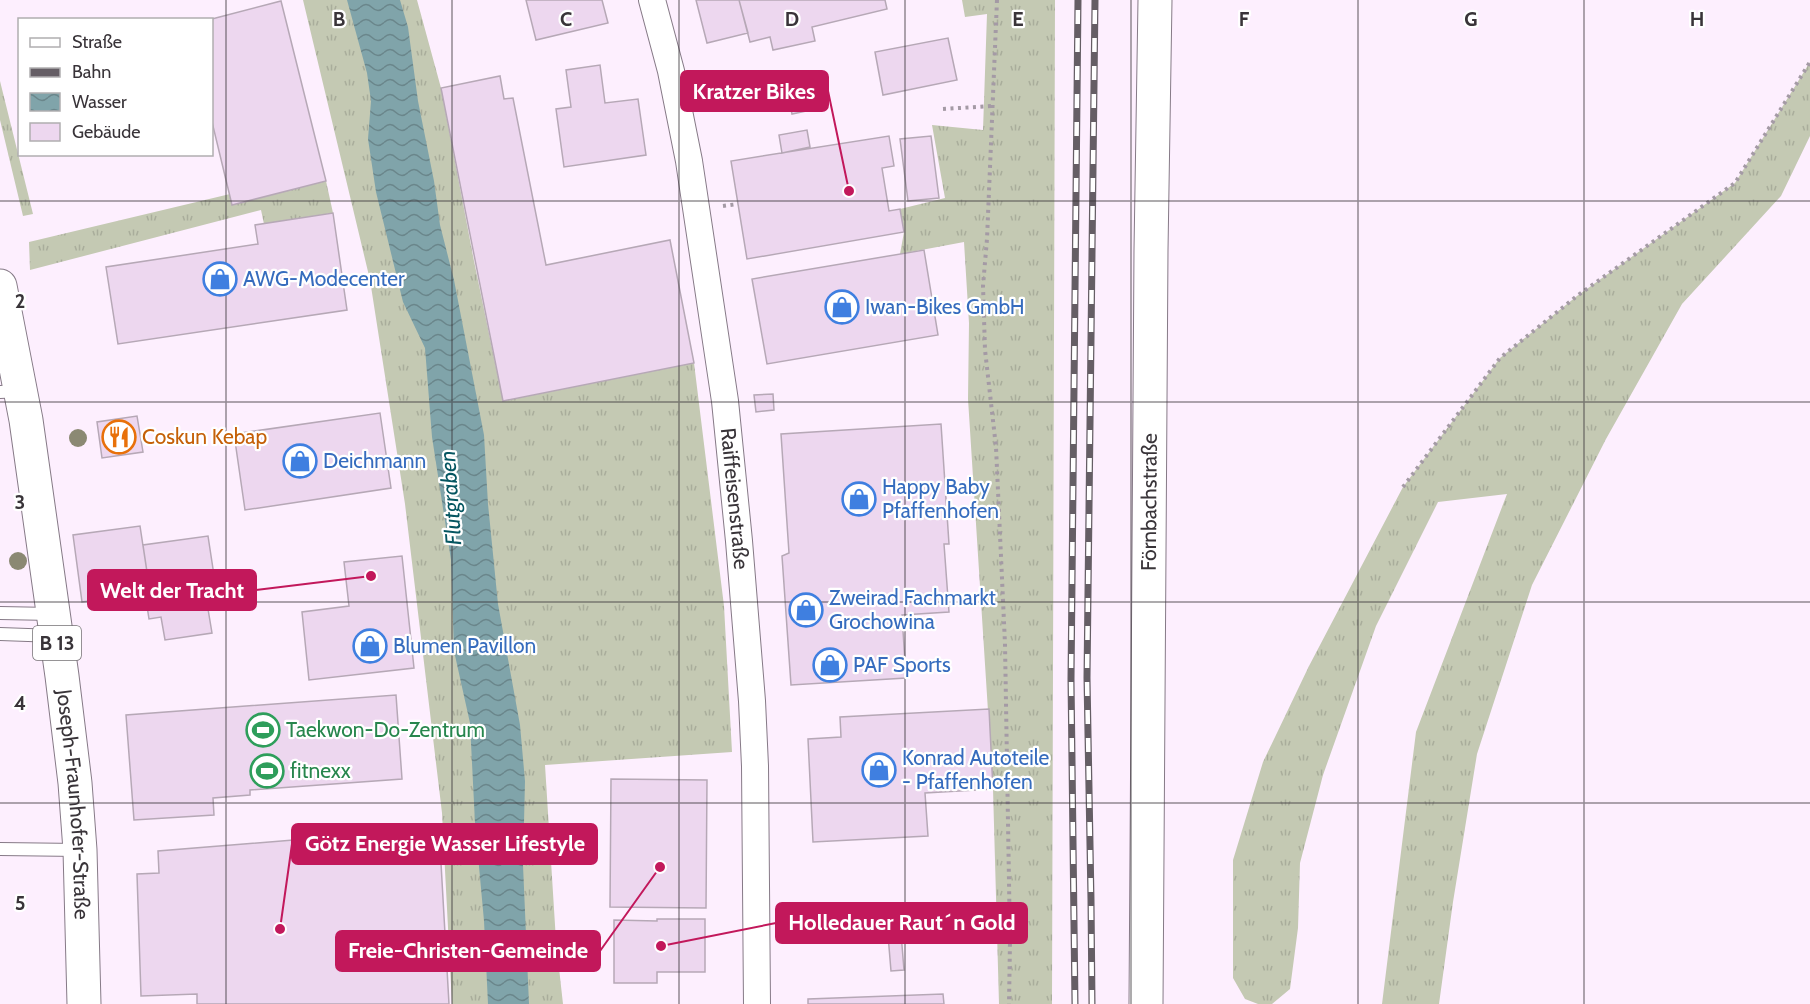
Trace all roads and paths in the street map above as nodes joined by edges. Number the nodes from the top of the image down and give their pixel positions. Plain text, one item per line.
1 (652, 0) edge
2 (997, 0) edge
3 (1155, 0) edge
4 (1810, 62) edge
5 (992, 106) junction
6 (943, 109) dead end
7 (0, 286) edge
8 (11, 391) edge
9 (1403, 487) dead end
10 (0, 613) edge
11 (55, 625) junction
12 (0, 634) edge
13 (0, 849) edge
14 (80, 850) junction
15 (84, 1004) edge
16 (758, 1004) edge
17 (1009, 1004) edge
18 (1146, 1004) edge

1 - 16 street, Raiffeisenstraße
2 - 5 path
3 - 18 street, Förnbachstraße
4 - 9 path
5 - 6 path
5 - 17 path
7 - 8 street, Joseph-Fraunhofer-Straße / B 13
8 - 11 street, Joseph-Fraunhofer-Straße / B 13
10 - 11 lane
11 - 12 lane
11 - 14 street, Joseph-Fraunhofer-Straße / B 13
13 - 14 lane
14 - 15 street, Joseph-Fraunhofer-Straße / B 13

